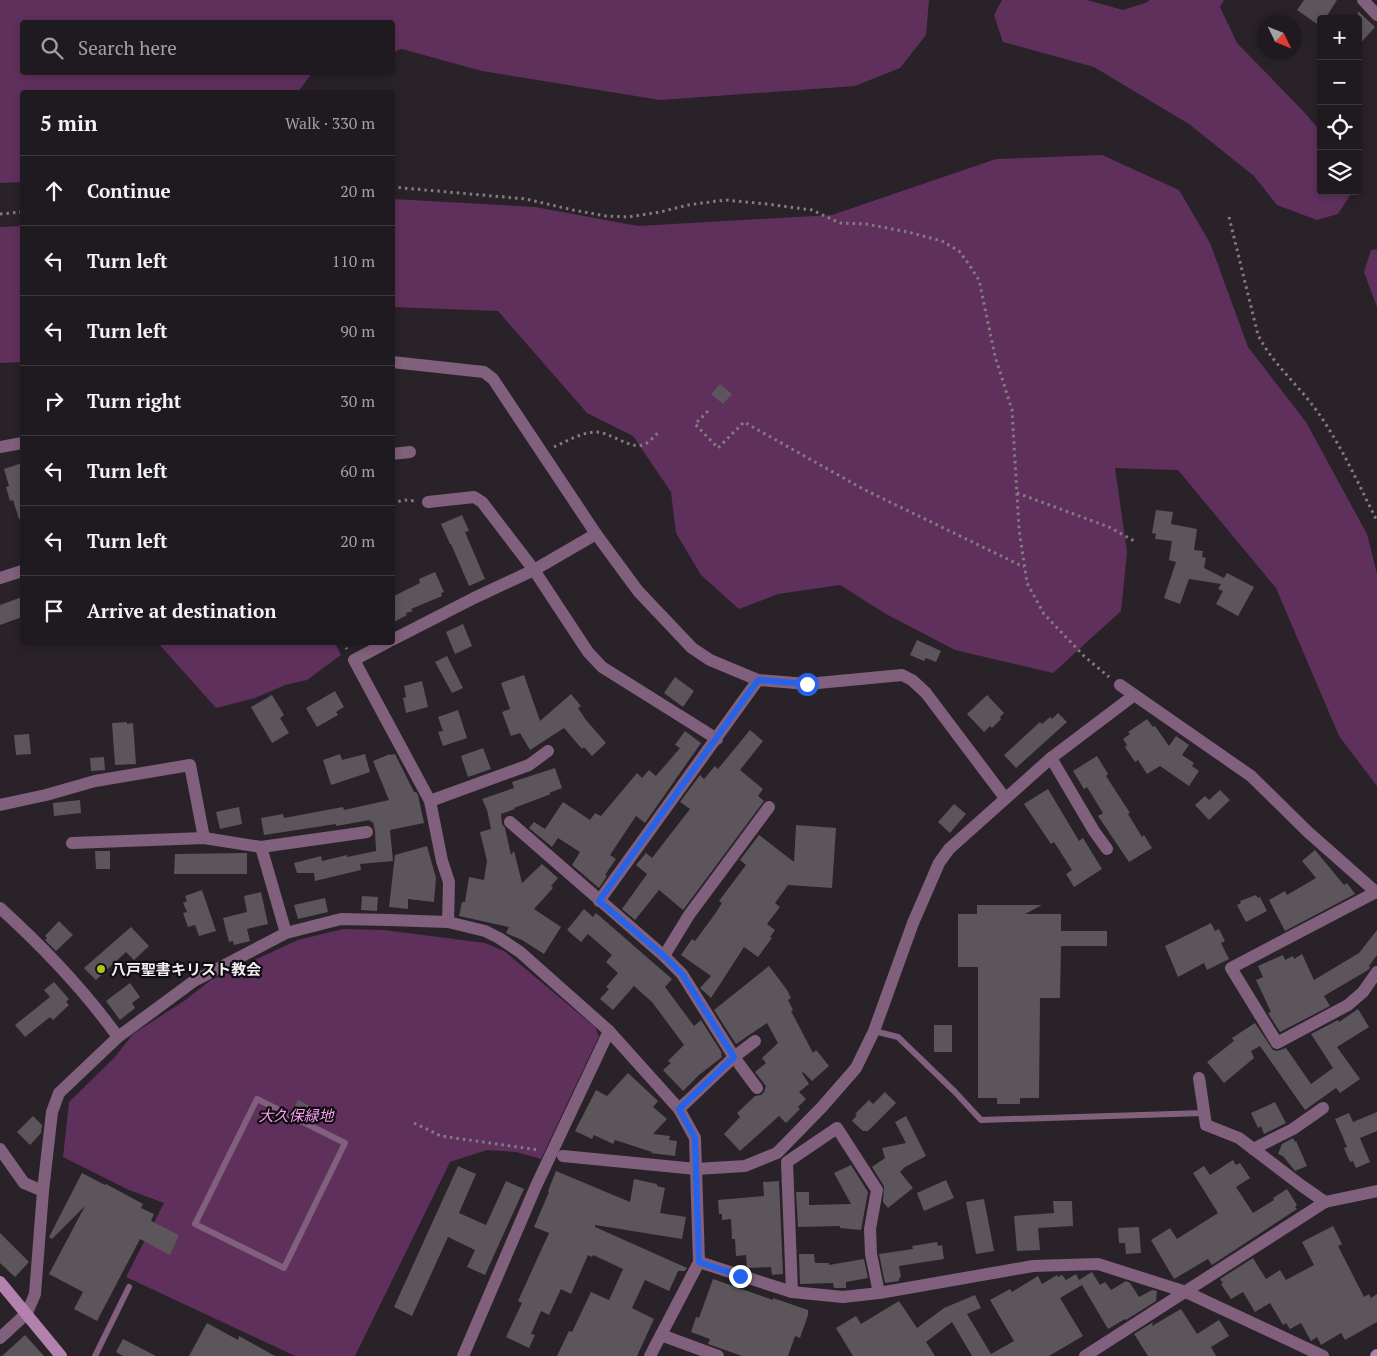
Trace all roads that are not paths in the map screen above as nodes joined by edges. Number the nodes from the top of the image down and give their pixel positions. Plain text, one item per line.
1 (1365, 0) edge
2 (1377, 15) edge
3 (395, 362) edge
4 (20, 443) edge
5 (0, 446) edge
6 (410, 452) dead end
7 (395, 454) edge
8 (428, 502) road end
9 (596, 534) junction
10 (534, 570) junction
11 (20, 572) edge
12 (0, 578) edge
13 (395, 638) edge
14 (382, 645) edge
15 (758, 680) junction
16 (1120, 685) road end
17 (1133, 696) junction
18 (717, 739) junction
19 (548, 751) dead end
20 (1051, 758) junction
21 (1005, 798) junction
22 (430, 801) junction
23 (0, 804) edge
24 (769, 807) dead end
25 (510, 822) dead end
26 (367, 832) dead end
27 (204, 838) junction
28 (72, 842) dead end
29 (261, 847) junction
30 (1107, 850) dead end
31 (1377, 893) edge
32 (599, 901) junction
33 (0, 908) edge
34 (448, 922) junction
35 (286, 933) junction
36 (664, 956) junction
37 (1377, 972) edge
38 (609, 1031) junction
39 (874, 1031) junction
40 (118, 1037) junction
41 (755, 1041) dead end
42 (734, 1057) junction
43 (1199, 1078) dead end
44 (758, 1088) dead end
45 (1323, 1108) dead end
46 (679, 1109) junction
47 (1204, 1112) junction
48 (345, 1143) joint
49 (0, 1149) edge
50 (1253, 1149) junction
51 (558, 1154) junction
52 (696, 1169) junction
53 (1377, 1190) edge
54 (43, 1191) junction
55 (1325, 1202) junction
56 (699, 1262) junction
57 (0, 1282) edge
58 (128, 1288) dead end
59 (792, 1292) junction
60 (1186, 1292) junction
61 (879, 1294) junction
62 (27, 1313) junction
63 (661, 1335) junction
64 (0, 1338) edge
65 (61, 1356) edge
66 (95, 1356) edge
67 (463, 1356) edge
68 (650, 1356) edge
69 (718, 1356) edge
70 (1085, 1356) edge
71 (1323, 1356) edge

1 - 2 street
3 - 9 street
4 - 5 street
6 - 7 street
8 - 10 street
9 - 10 street
9 - 15 street
10 - 13 street
10 - 18 street
11 - 12 street
14 - 22 street
15 - 18 street
15 - 21 street
16 - 17 street
17 - 20 street
17 - 31 street
18 - 32 street
19 - 22 street
20 - 21 street
20 - 30 street
21 - 39 street
22 - 34 street
23 - 27 street
24 - 36 street
25 - 32 street
26 - 29 street
27 - 28 street
27 - 29 street
29 - 35 street
31 - 37 street
32 - 36 street
33 - 40 street
34 - 35 street
34 - 38 street
35 - 40 street
36 - 42 street
38 - 46 street
38 - 51 street
39 - 47 lane
39 - 52 street
40 - 54 street
41 - 42 street
42 - 44 street
42 - 46 street
43 - 47 street
45 - 50 street
46 - 52 street
47 - 50 street
48 - 48 lane
49 - 54 street
50 - 55 street
51 - 52 street
51 - 67 street
52 - 56 street
53 - 55 street
54 - 62 street
55 - 60 street
56 - 59 street
56 - 63 street
57 - 62 street
58 - 66 lane
59 - 61 street
59 - 61 street
60 - 61 street
60 - 70 street
60 - 71 street
62 - 64 street
62 - 65 street
63 - 68 street
63 - 69 street

